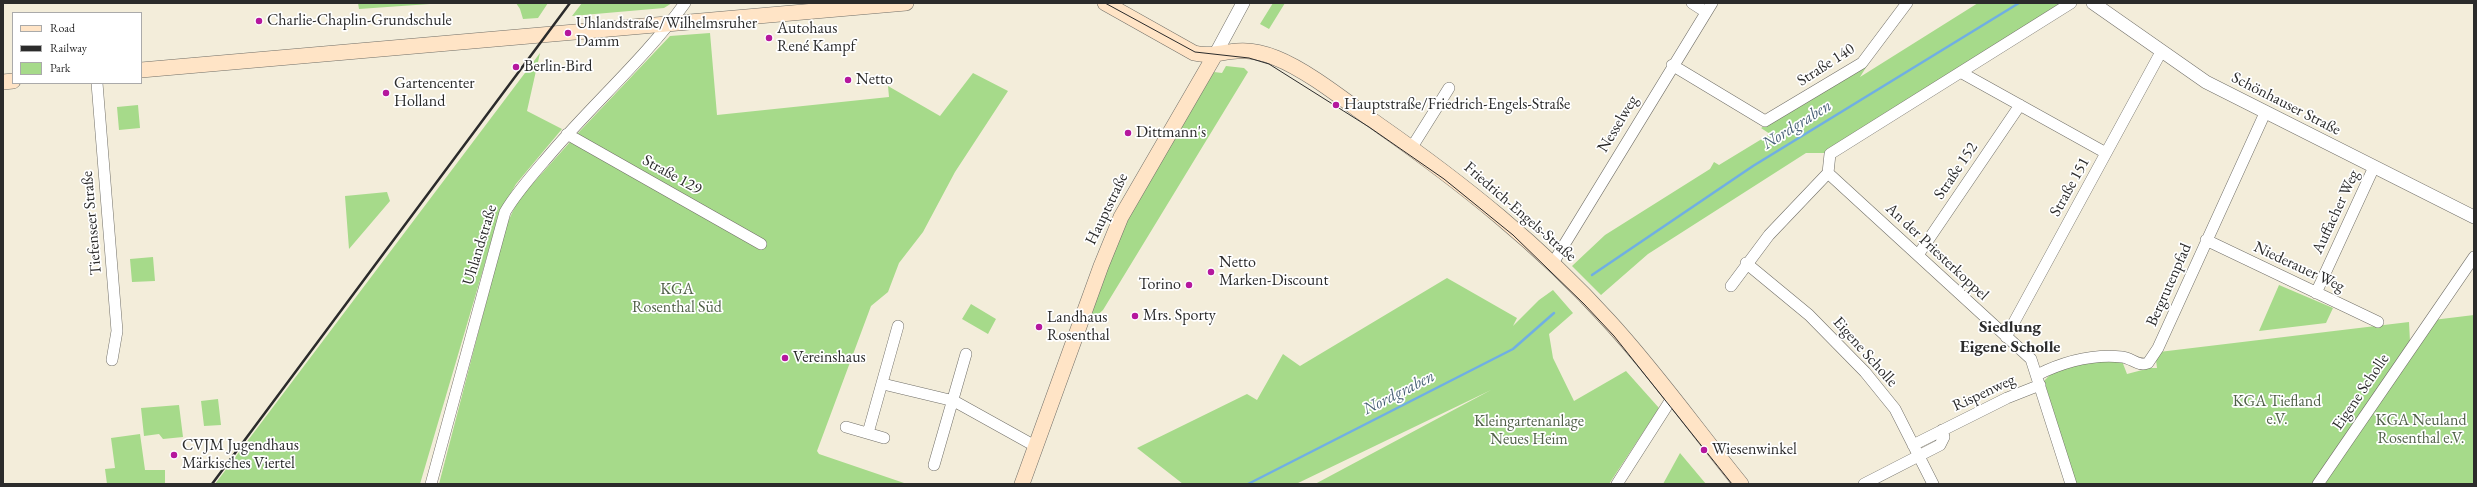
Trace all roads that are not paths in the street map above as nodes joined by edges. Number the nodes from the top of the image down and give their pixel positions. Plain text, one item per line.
1 (685, 3) edge
2 (906, 3) edge
3 (1105, 3) edge
4 (1243, 3) edge
5 (1692, 3) edge
6 (1907, 3) edge
7 (2071, 3) edge
8 (2092, 3) edge
9 (1709, 8) edge
10 (670, 24) junction
11 (2161, 52) junction
12 (1215, 55) junction
13 (1672, 65) junction
14 (142, 70) edge
15 (1962, 73) junction
16 (97, 84) edge
17 (1449, 88) dead end
18 (2020, 106) junction
19 (2265, 112) junction
20 (567, 134) junction
21 (1412, 148) junction
22 (2106, 154) junction
23 (2374, 167) junction
24 (1828, 173) junction
25 (2474, 217) edge
26 (2206, 240) junction
27 (761, 244) dead end
28 (1918, 256) junction
29 (2474, 257) edge
30 (1553, 262) junction
31 (1746, 263) junction
32 (1731, 286) dead end
33 (2316, 293) junction
34 (2378, 322) dead end
35 (898, 326) dead end
36 (2006, 337) junction
37 (966, 354) dead end
38 (112, 360) dead end
39 (2038, 380) junction
40 (883, 384) junction
41 (1672, 398) junction
42 (954, 401) junction
43 (846, 427) dead end
44 (1942, 430) junction
45 (868, 432) junction
46 (884, 438) dead end
47 (1914, 445) junction
48 (1035, 446) junction
49 (1919, 456) junction
50 (934, 464) dead end
51 (431, 484) edge
52 (1022, 484) edge
53 (1617, 484) edge
54 (1740, 484) edge
55 (1864, 484) edge
56 (1933, 484) edge
57 (2072, 484) edge
58 (2318, 484) edge

1 - 10 street, Uhlandstraße
2 - 10 main road
3 - 12 main road, Friedrich-Engels-Straße
4 - 12 street, Hauptstraße
5 - 9 street
6 - 13 street, Straße 140
7 - 15 street
8 - 11 street, Schönhauser Straße
9 - 13 street, Nesselweg
10 - 14 main road
10 - 20 street, Uhlandstraße
11 - 19 street, Schönhauser Straße
11 - 22 street, Straße 151
12 - 21 main road, Friedrich-Engels-Straße
12 - 48 main road, Hauptstraße
13 - 30 street, Nesselweg
15 - 18 street
15 - 24 street
16 - 38 street, Tiefenseer Straße
17 - 21 street
18 - 22 street
18 - 28 street, Straße 152
19 - 23 street, Schönhauser Straße
19 - 26 street, Bergrutenpfad
20 - 27 street, Straße 129
20 - 51 street, Uhlandstraße
21 - 30 main road, Friedrich-Engels-Straße
22 - 36 street, Straße 151
23 - 25 street, Schönhauser Straße
23 - 33 street, Auffacher Weg
24 - 28 street, An der Priesterkoppel
24 - 31 street
26 - 33 street, Niederauer Weg
26 - 39 street, Bergrutenpfad
28 - 36 street, An der Priesterkoppel
29 - 58 street, Eigene Scholle
30 - 41 main road, Friedrich-Engels-Straße
31 - 32 street
31 - 47 street, Eigene Scholle
33 - 34 street, Niederauer Weg
35 - 40 street
36 - 39 street, An der Priesterkoppel
37 - 42 street
39 - 44 street, Rispenweg
39 - 57 street, An der Priesterkoppel
40 - 42 street
40 - 45 street
41 - 53 street
41 - 54 main road, Friedrich-Engels-Straße
42 - 48 street
42 - 50 street
43 - 45 street
44 - 47 street, Rispenweg
44 - 49 street, Rispenweg
45 - 46 street
47 - 49 street, Eigene Scholle
48 - 52 main road, Hauptstraße
49 - 55 street, Rispenweg
49 - 56 street, Eigene Scholle

